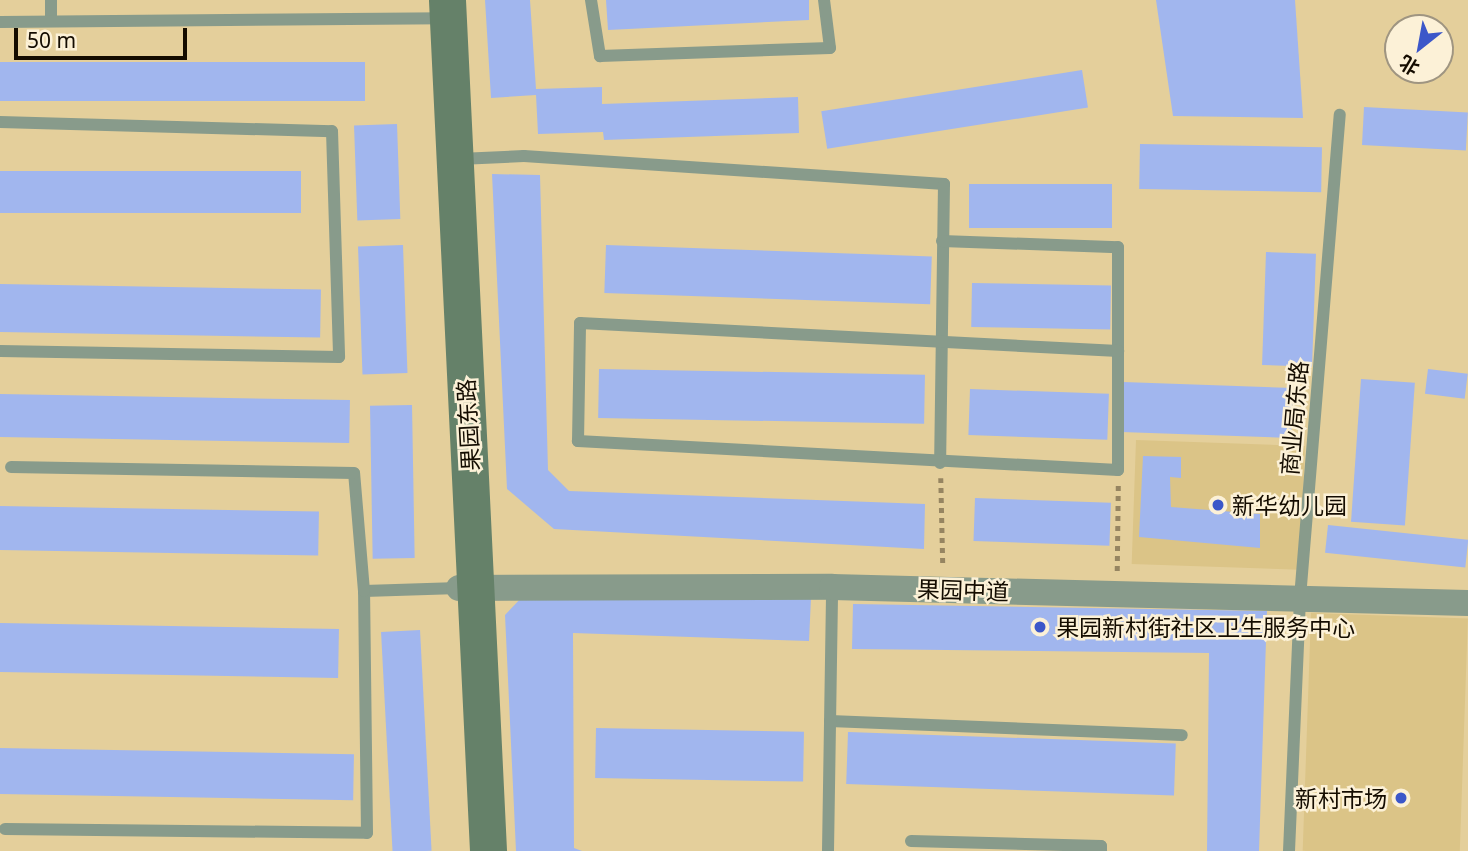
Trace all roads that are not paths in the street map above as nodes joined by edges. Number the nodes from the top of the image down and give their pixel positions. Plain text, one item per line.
1 (51, 0) edge
2 (591, 0) edge
3 (824, 0) edge
4 (440, 9) edge
5 (51, 21) junction
6 (0, 22) edge
7 (1340, 115) dead end
8 (0, 122) edge
9 (448, 159) junction
10 (942, 241) junction
11 (942, 342) junction
12 (0, 351) edge
13 (1118, 351) junction
14 (940, 463) junction
15 (11, 467) dead end
16 (832, 586) junction
17 (468, 588) junction
18 (363, 591) junction
19 (1300, 598) junction
20 (1468, 603) edge
21 (830, 721) junction
22 (1182, 735) dead end
23 (5, 829) dead end
24 (911, 841) dead end
25 (470, 851) edge
26 (488, 851) edge
27 (828, 851) edge
28 (1101, 851) edge
29 (1289, 851) edge

1 - 5 lane
2 - 3 lane
4 - 5 lane
4 - 9 street, 果园东路
5 - 6 lane
7 - 19 lane, 商业局东路
8 - 12 lane
9 - 10 lane
9 - 17 street, 果园东路
10 - 11 lane
10 - 13 lane
11 - 13 lane
11 - 14 lane
11 - 14 lane
13 - 14 lane
15 - 18 lane
16 - 17 street, 果园中道
16 - 19 street, 果园中道
16 - 21 lane
17 - 18 lane
17 - 25 street, 果园东路
17 - 26 street, 果园东路
18 - 23 lane
19 - 20 street, 果园中道
19 - 29 lane, 商业局东路
21 - 22 lane
21 - 27 lane
24 - 28 lane

